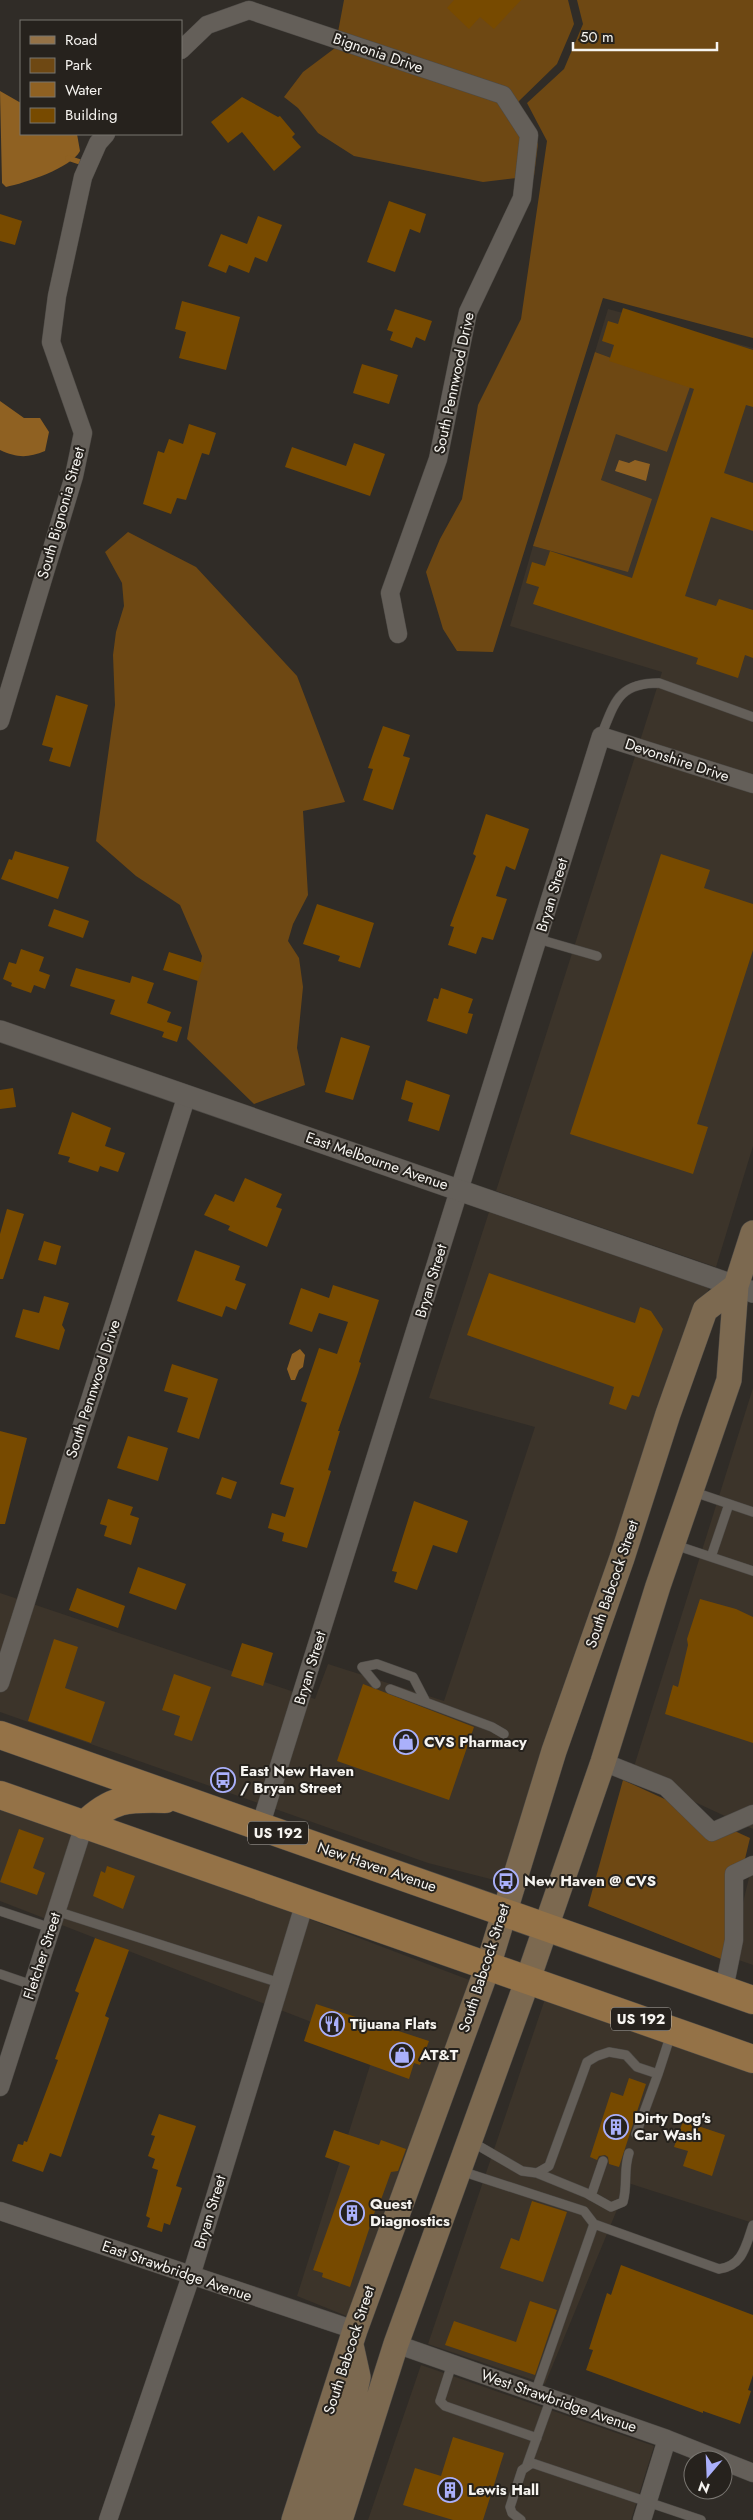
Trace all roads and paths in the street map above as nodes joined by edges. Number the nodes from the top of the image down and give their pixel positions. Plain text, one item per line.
1 (182, 49) edge
2 (105, 135) edge
3 (529, 135) joint
4 (398, 634) dead end
5 (753, 717) edge
6 (0, 721) edge
7 (601, 736) junction
8 (753, 784) edge
9 (538, 939) junction
10 (597, 956) dead end
11 (0, 1030) edge
12 (187, 1095) junction
13 (460, 1190) junction
14 (753, 1233) edge
15 (744, 1289) edge
16 (690, 1491) junction
17 (729, 1504) junction
18 (753, 1512) edge
19 (672, 1544) junction
20 (711, 1557) junction
21 (753, 1571) edge
22 (0, 1683) edge
23 (376, 1684) dead end
24 (390, 1688) dead end
25 (426, 1702) junction
26 (504, 1734) dead end
27 (0, 1735) edge
28 (604, 1762) junction
29 (0, 1795) edge
30 (182, 1799) junction
31 (753, 1814) edge
32 (84, 1825) junction
33 (260, 1827) junction
34 (753, 1865) edge
35 (305, 1902) junction
36 (0, 1911) edge
37 (503, 1911) junction
38 (53, 1920) junction
39 (547, 1926) junction
40 (488, 1966) junction
41 (0, 1974) edge
42 (528, 1979) junction
43 (280, 1983) junction
44 (32, 1985) junction
45 (724, 1989) junction
46 (753, 2000) edge
47 (672, 2030) junction
48 (753, 2059) edge
49 (658, 2074) junction
50 (0, 2087) edge
51 (636, 2134) dead end
52 (469, 2141) junction
53 (629, 2154) dead end
54 (603, 2161) dead end
55 (459, 2170) junction
56 (537, 2173) junction
57 (591, 2196) junction
58 (0, 2211) edge
59 (594, 2224) junction
60 (753, 2225) edge
61 (191, 2276) junction
62 (353, 2337) junction
63 (396, 2344) junction
64 (452, 2364) junction
65 (543, 2396) junction
66 (537, 2438) junction
67 (667, 2438) junction
68 (697, 2450) edge
69 (528, 2465) junction
70 (733, 2465) edge
71 (753, 2473) edge
72 (648, 2502) junction
73 (108, 2520) edge
74 (294, 2520) edge
75 (315, 2520) edge
76 (340, 2520) edge
77 (520, 2520) edge
78 (642, 2520) edge
79 (701, 2520) edge

1 - 3 street, Bignonia Drive
2 - 6 street, South Bignonia Street
3 - 4 street, South Pennwood Drive
5 - 7 lane
7 - 8 street, Devonshire Drive
7 - 9 street, Bryan Street
9 - 10 lane
9 - 13 street, Bryan Street
11 - 12 street, East Melbourne Avenue
12 - 13 street, East Melbourne Avenue
12 - 22 street, South Pennwood Drive
13 - 15 street, East Melbourne Avenue
13 - 33 street, Bryan Street
14 - 15 main road
15 - 16 main road
15 - 37 main road, South Babcock Street
16 - 17 lane
16 - 19 main road
17 - 18 lane
17 - 20 lane
19 - 20 lane
19 - 28 main road
20 - 21 lane
23 - 25 lane
24 - 25 lane
25 - 26 lane
27 - 30 main road, New Haven Avenue / US 192
28 - 31 street
28 - 39 main road
29 - 32 main road, US 192
30 - 32 main road
30 - 33 main road, New Haven Avenue / US 192
32 - 35 main road, US 192
32 - 38 street, Fletcher Street
33 - 37 main road, New Haven Avenue / US 192
34 - 45 street
35 - 40 main road, US 192
35 - 43 street, Bryan Street
36 - 38 lane
37 - 39 main road, New Haven Avenue / US 192
37 - 40 main road, South Babcock Street
38 - 43 lane
38 - 44 street, Fletcher Street
39 - 42 main road
39 - 45 main road, New Haven Avenue / US 192
40 - 42 main road, US 192
40 - 62 main road, South Babcock Street
41 - 44 lane
42 - 47 main road, US 192
42 - 52 main road
43 - 61 street, Bryan Street
44 - 50 street, Fletcher Street
45 - 46 main road, New Haven Avenue / US 192
47 - 48 main road, US 192
47 - 49 lane
49 - 51 lane
49 - 56 lane
52 - 55 main road
52 - 56 lane
53 - 57 lane
54 - 57 lane
55 - 59 lane
55 - 63 main road
56 - 57 lane
58 - 61 street, East Strawbridge Avenue
59 - 60 lane
59 - 65 lane
61 - 62 street, East Strawbridge Avenue
61 - 73 street, Bryan Street
62 - 74 main road, South Babcock Street
62 - 75 main road
63 - 64 street, West Strawbridge Avenue
63 - 76 main road
64 - 65 street, West Strawbridge Avenue
64 - 66 lane
65 - 66 lane
65 - 67 street, West Strawbridge Avenue
66 - 69 lane
67 - 68 street, West Strawbridge Avenue
67 - 72 street
69 - 72 lane
69 - 77 lane
70 - 71 street, West Strawbridge Avenue
72 - 78 street
72 - 79 lane

